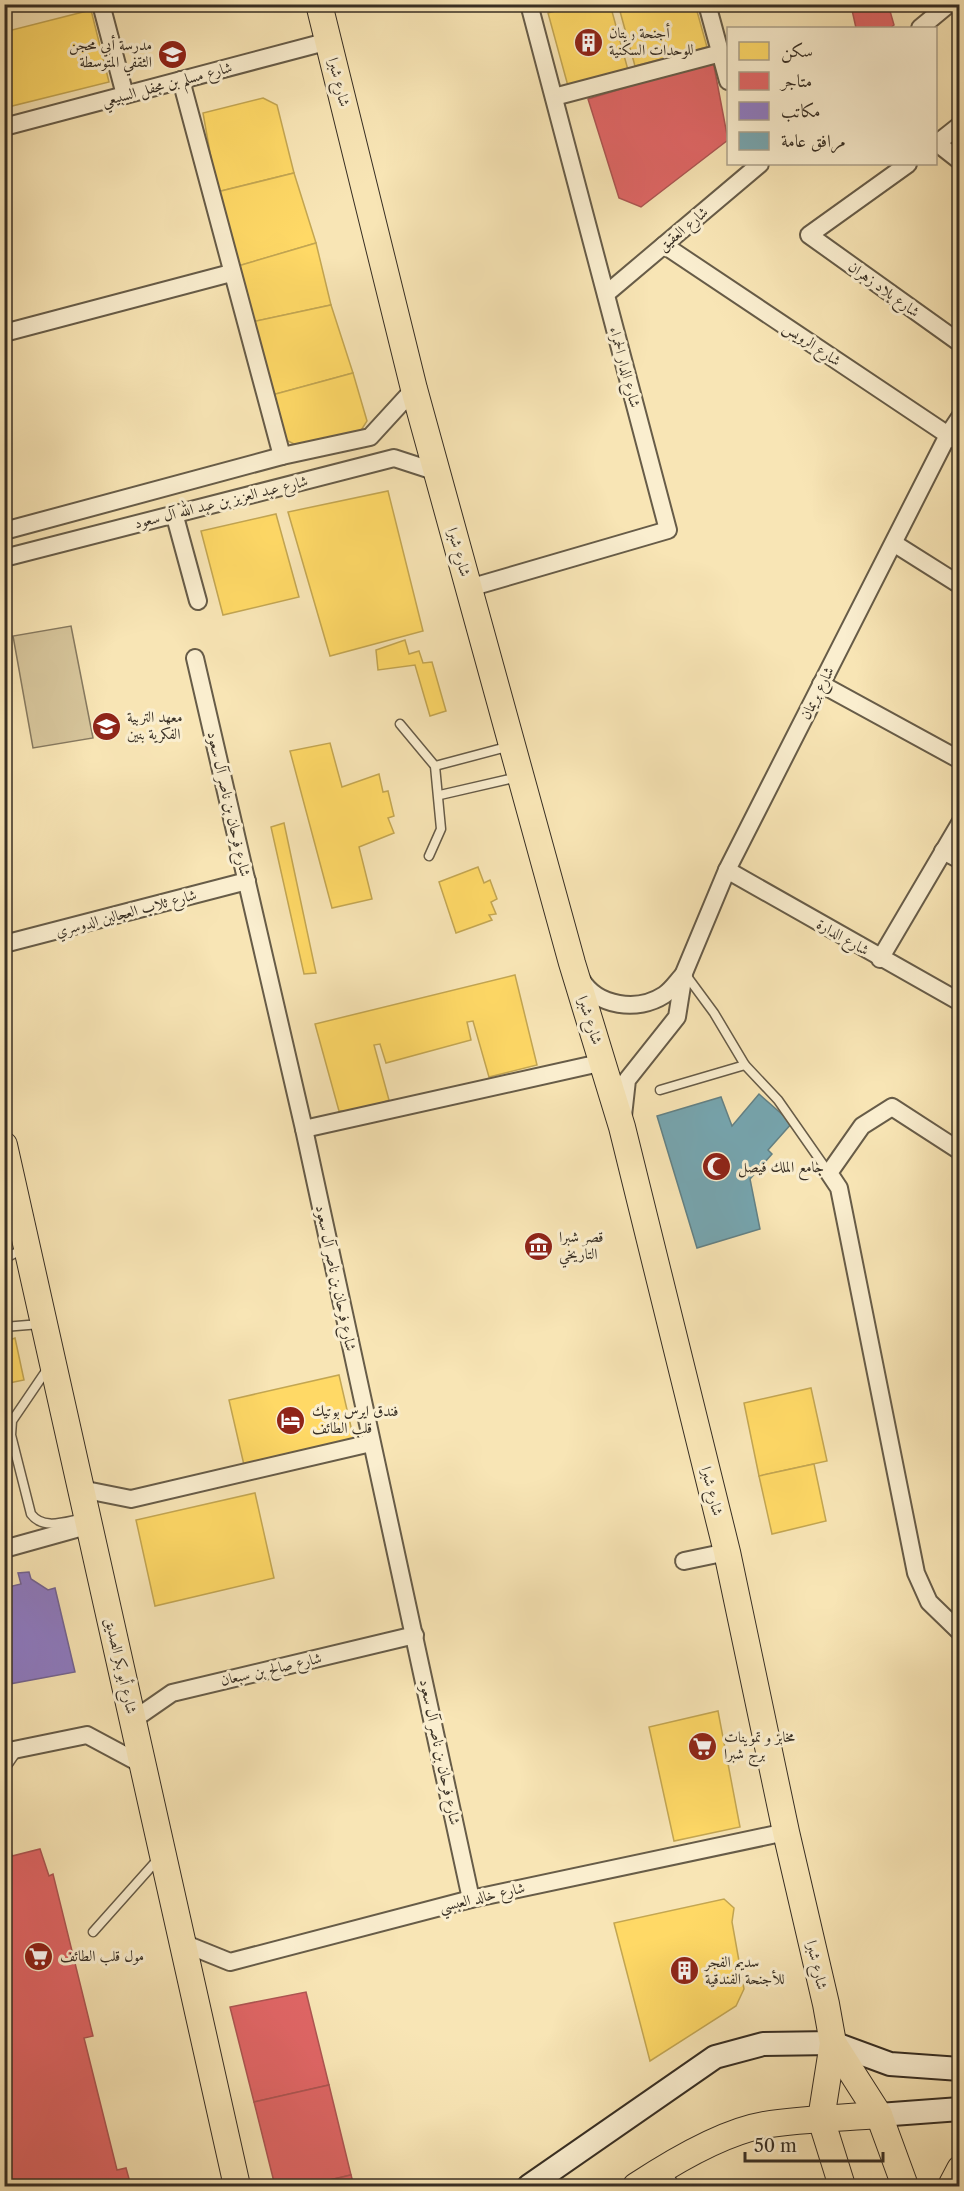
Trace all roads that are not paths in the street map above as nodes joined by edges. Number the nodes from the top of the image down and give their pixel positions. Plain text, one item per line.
1 (101, 4) edge
2 (319, 4) edge
3 (529, 4) edge
4 (707, 4) edge
5 (949, 4) edge
6 (921, 27) edge
7 (329, 41) junction
8 (721, 53) junction
9 (727, 74) edge
10 (181, 80) junction
11 (125, 95) junction
12 (554, 97) junction
13 (960, 125) edge
14 (4, 127) edge
15 (937, 142) edge
16 (937, 144) edge
17 (960, 161) edge
18 (907, 165) edge
19 (754, 166) edge
20 (664, 245) junction
21 (231, 273) junction
22 (606, 294) junction
23 (4, 333) edge
24 (960, 343) edge
25 (414, 388) junction
26 (960, 417) edge
27 (954, 439) edge
28 (282, 456) junction
29 (437, 472) junction
30 (174, 513) junction
31 (4, 531) edge
32 (895, 544) junction
33 (4, 558) edge
34 (960, 585) edge
35 (469, 588) junction
36 (198, 601) dead end
37 (195, 658) dead end
38 (821, 684) junction
39 (400, 724) dead end
40 (513, 746) junction
41 (960, 760) edge
42 (435, 766) junction
43 (521, 776) junction
44 (440, 795) junction
45 (960, 823) edge
46 (943, 851) junction
47 (429, 856) dead end
48 (960, 860) edge
49 (727, 870) junction
50 (247, 881) junction
51 (4, 944) edge
52 (880, 958) junction
53 (572, 963) junction
54 (684, 973) junction
55 (960, 1002) edge
56 (604, 1062) junction
57 (745, 1065) junction
58 (660, 1090) dead end
59 (622, 1127) junction
60 (304, 1129) junction
61 (4, 1145) edge
62 (960, 1151) edge
63 (829, 1173) junction
64 (9, 1185) edge
65 (28, 1246) junction
66 (4, 1259) edge
67 (45, 1324) junction
68 (4, 1327) edge
69 (53, 1360) junction
70 (371, 1443) junction
71 (81, 1489) junction
72 (89, 1521) junction
73 (4, 1549) edge
74 (727, 1552) junction
75 (684, 1561) dead end
76 (960, 1632) edge
77 (415, 1635) junction
78 (133, 1720) junction
79 (11, 1750) edge
80 (143, 1765) junction
81 (4, 1770) edge
82 (786, 1832) junction
83 (163, 1853) junction
84 (471, 1899) junction
85 (93, 1932) dead end
86 (183, 1943) junction
87 (833, 2043) junction
88 (960, 2069) edge
89 (960, 2109) edge
90 (879, 2115) junction
91 (821, 2119) junction
92 (960, 2169) edge
93 (670, 2177) edge
94 (237, 2187) edge
95 (529, 2187) edge
96 (636, 2187) edge
97 (842, 2187) edge
98 (905, 2187) edge
99 (951, 2187) edge

1 - 11 street
2 - 7 main road, شارع شبرا
3 - 12 street, شارع الدار الحمراء
4 - 8 street
5 - 6 street
7 - 10 street, شارع مسلم بن مجفل السبيعي
7 - 25 main road, شارع شبرا
8 - 9 street
8 - 12 street
10 - 11 street, شارع مسلم بن مجفل السبيعي
10 - 21 street
11 - 14 street, شارع مسلم بن مجفل السبيعي
12 - 22 street, شارع الدار الحمراء
13 - 15 street
16 - 17 street
18 - 24 street, شارع بلاد زهران
19 - 20 street, شارع العقيق
20 - 22 street, شارع العقيق
20 - 27 street, شارع الرويس
21 - 23 street
21 - 28 street
22 - 35 street, شارع الدار الحمراء
25 - 28 street, شارع عبد العزيز بن عبد الله آل سعود
25 - 29 main road, شارع شبرا
26 - 27 street, شارع بريمان
27 - 32 street, شارع بريمان
28 - 31 street, شارع عبد العزيز بن عبد الله آل سعود
29 - 30 street, شارع عبد العزيز بن عبد الله آل سعود
29 - 35 main road, شارع شبرا
30 - 33 street, شارع عبد العزيز بن عبد الله آل سعود
30 - 36 street
32 - 34 street
32 - 38 street, شارع بريمان
35 - 40 main road, شارع شبرا
37 - 50 street, شارع فرحان بن ناصر آل سعود
38 - 41 street
38 - 49 street, شارع بريمان
39 - 42 lane
40 - 42 lane
40 - 43 main road, شارع شبرا
42 - 44 lane
43 - 44 lane
43 - 53 main road, شارع شبرا
44 - 47 lane
45 - 46 street
46 - 48 street
46 - 52 street
49 - 52 street, شارع الدارة
49 - 54 street, شارع بريمان
50 - 51 street, شارع ثلاب العجالين الدوسري
50 - 60 street, شارع فرحان بن ناصر آل سعود
52 - 55 street, شارع الدارة
53 - 54 street
53 - 56 main road, شارع شبرا
54 - 57 lane
54 - 59 street
56 - 59 main road, شارع شبرا
56 - 60 street
57 - 58 lane
57 - 63 lane
59 - 74 main road, شارع شبرا
60 - 70 street, شارع فرحان بن ناصر آل سعود
61 - 64 main road, شارع أبو بكر الصديق
62 - 63 street
63 - 76 street
64 - 65 main road, شارع أبو بكر الصديق
65 - 66 lane
65 - 67 main road, شارع أبو بكر الصديق
67 - 68 lane
67 - 69 main road, شارع أبو بكر الصديق
69 - 71 main road, شارع أبو بكر الصديق
69 - 72 lane
70 - 71 street
70 - 77 street, شارع فرحان بن ناصر آل سعود
71 - 72 main road, شارع أبو بكر الصديق
72 - 73 street
72 - 78 main road, شارع أبو بكر الصديق
74 - 75 street
74 - 82 main road, شارع شبرا
77 - 78 street, شارع صالح بن سبعان
77 - 84 street, شارع فرحان بن ناصر آل سعود
78 - 80 main road, شارع أبو بكر الصديق
79 - 80 street
79 - 81 lane
80 - 83 main road, شارع أبو بكر الصديق
82 - 84 street, شارع خالد العبسي
82 - 87 main road, شارع شبرا
83 - 85 lane
83 - 86 main road, شارع أبو بكر الصديق
84 - 86 street, شارع خالد العبسي
86 - 94 main road, شارع أبو بكر الصديق
87 - 88 main road
87 - 90 main road
87 - 91 main road
87 - 95 main road
89 - 90 main road
90 - 91 main road
90 - 98 main road
91 - 93 main road
91 - 97 main road
92 - 99 main road
93 - 96 main road

